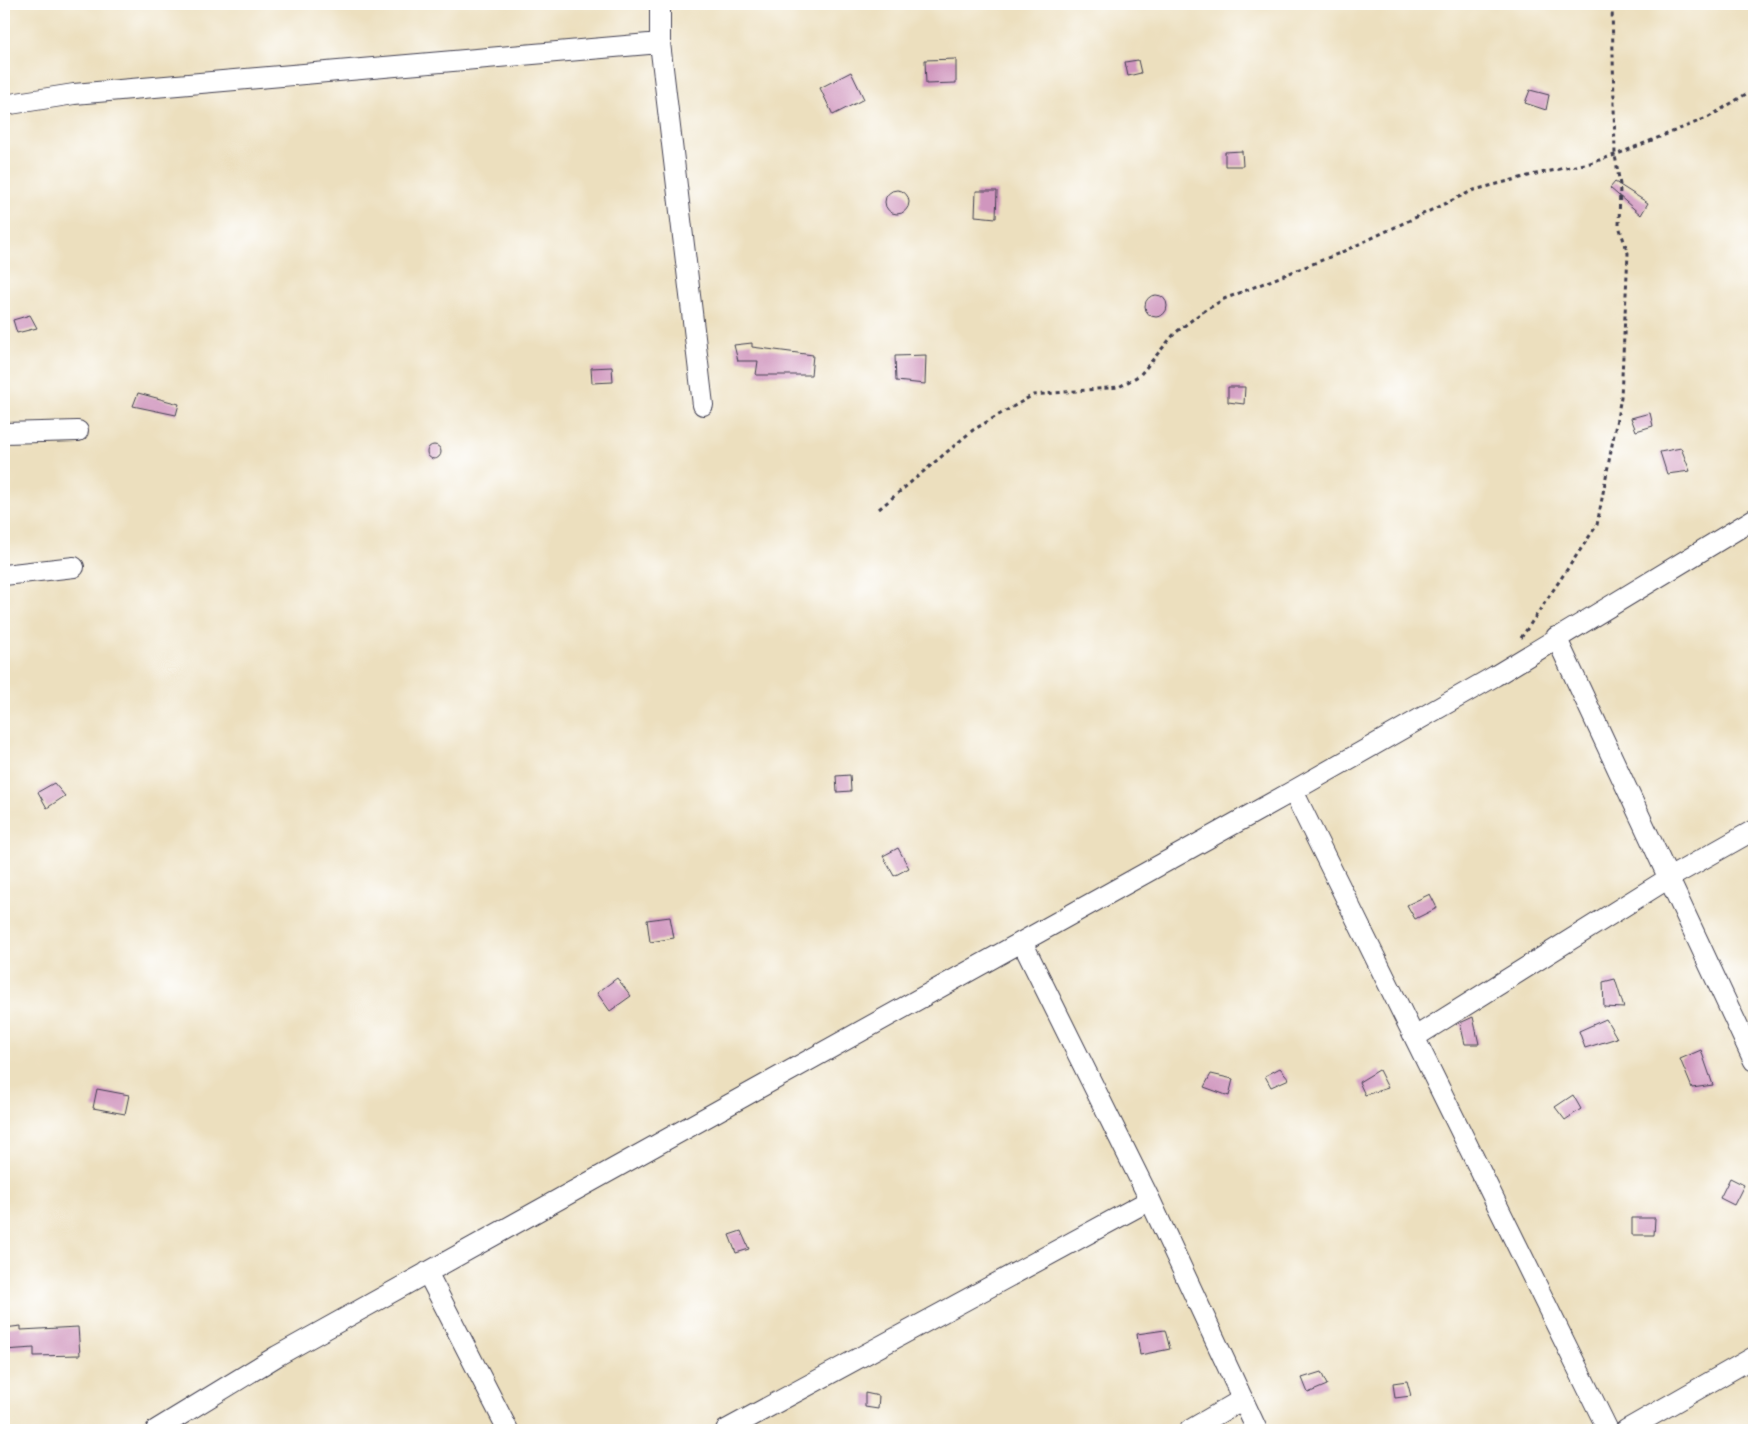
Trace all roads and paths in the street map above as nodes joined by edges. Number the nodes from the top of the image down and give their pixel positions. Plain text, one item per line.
1 (660, 4) edge
2 (1612, 4) edge
3 (660, 43) junction
4 (1754, 89) edge
5 (4, 105) edge
6 (1615, 155) junction
7 (703, 405) dead end
8 (78, 431) dead end
9 (4, 433) edge
10 (879, 509) dead end
11 (1754, 519) edge
12 (74, 567) dead end
13 (4, 575) edge
14 (1556, 638) junction
15 (1517, 644) dead end
16 (1293, 791) junction
17 (1754, 830) edge
18 (1669, 878) junction
19 (1022, 942) junction
20 (1415, 1037) junction
21 (1754, 1060) edge
22 (1150, 1200) junction
23 (426, 1272) junction
24 (1754, 1358) edge
25 (1243, 1399) junction
26 (156, 1430) edge
27 (508, 1430) edge
28 (726, 1430) edge
29 (1190, 1430) edge
30 (1257, 1430) edge
31 (1608, 1430) edge
32 (1626, 1430) edge

1 - 3 street
2 - 6 path
3 - 5 street
3 - 7 street
4 - 6 path
6 - 10 path
6 - 15 path
8 - 9 street
11 - 14 street
12 - 13 street
14 - 16 street
14 - 18 street
16 - 19 street
16 - 20 street
17 - 18 street
18 - 20 street
18 - 21 street
19 - 22 street
19 - 23 street
20 - 31 street
22 - 25 street
22 - 28 street
23 - 26 street
23 - 27 street
24 - 32 street
25 - 29 street
25 - 30 street

